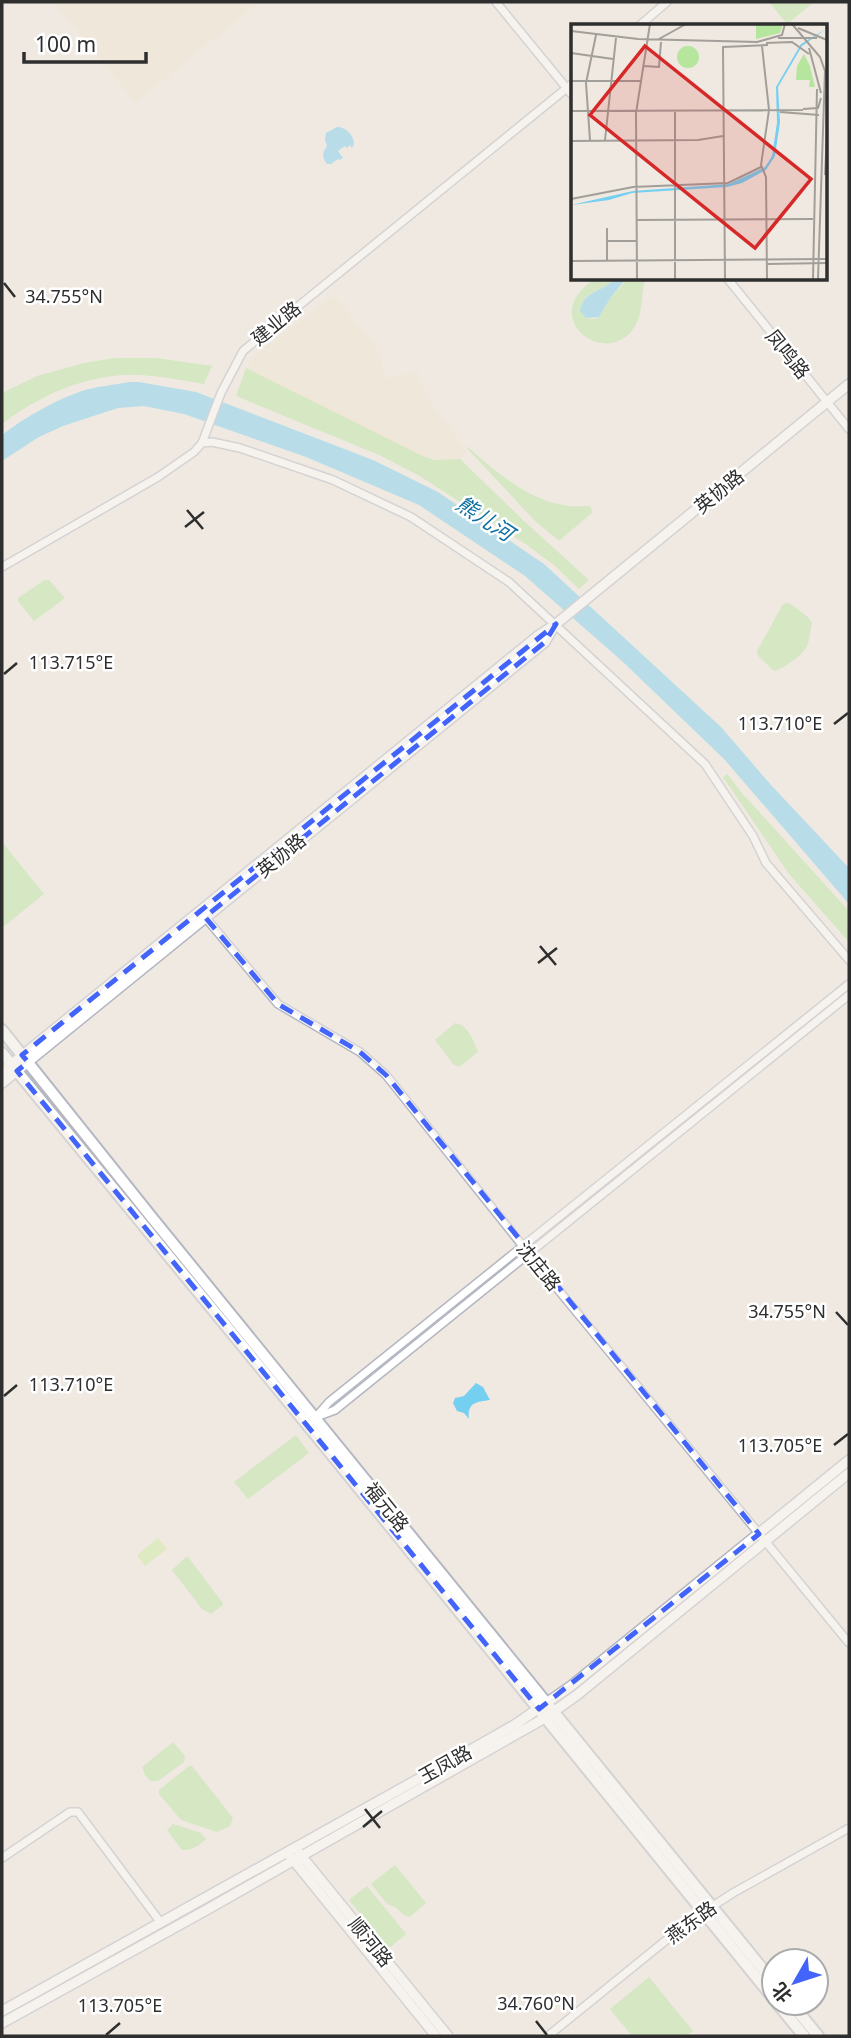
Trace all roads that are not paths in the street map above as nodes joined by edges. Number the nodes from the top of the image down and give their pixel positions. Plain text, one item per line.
1 (496, 2) edge
2 (667, 2) edge
3 (641, 24) edge
4 (570, 86) edge
5 (729, 280) edge
6 (849, 384) edge
7 (828, 402) junction
8 (849, 429) edge
9 (202, 443) junction
10 (2, 567) edge
11 (559, 622) junction
12 (205, 918) junction
13 (849, 960) edge
14 (849, 984) edge
15 (849, 995) edge
16 (2, 1030) edge
17 (2, 1053) edge
18 (25, 1059) junction
19 (10, 1069) edge
20 (2, 1083) edge
21 (523, 1246) junction
22 (529, 1254) junction
23 (315, 1418) junction
24 (849, 1460) edge
25 (849, 1473) edge
26 (762, 1537) junction
27 (849, 1643) edge
28 (546, 1710) junction
29 (849, 1828) edge
30 (291, 1850) junction
31 (2, 1858) edge
32 (298, 1858) junction
33 (707, 1909) junction
34 (161, 1923) junction
35 (760, 1968) edge
36 (760, 1980) edge
37 (2, 2011) edge
38 (788, 2017) edge
39 (802, 2017) edge
40 (2, 2023) edge
41 (436, 2036) edge
42 (448, 2036) edge
43 (548, 2036) edge
44 (804, 2036) edge
45 (818, 2036) edge

1 - 4 street
2 - 3 street
4 - 9 street, 建业路
5 - 7 street, 凤鸣路
6 - 7 street, 英协路
7 - 8 street, 凤鸣路
7 - 11 street, 英协路
9 - 10 street, 建业路
9 - 11 street
11 - 12 street, 英协路
11 - 13 street
11 - 18 street, 英协路
12 - 18 street, 英协路
12 - 21 street, 沈庄路
14 - 21 street
15 - 22 street
16 - 18 main road, 福元路
17 - 19 main road, 福元路
18 - 19 street, 英协路
18 - 23 main road, 福元路
19 - 20 street, 英协路
19 - 28 main road, 福元路
21 - 22 street, 沈庄路
21 - 23 street
22 - 23 street
22 - 26 street, 沈庄路
23 - 28 main road, 福元路
24 - 26 street, 玉凤路
25 - 26 street, 玉凤路
26 - 27 street, 沈庄路
26 - 28 street, 玉凤路
28 - 30 street, 玉凤路
28 - 32 street, 玉凤路
28 - 33 main road, 福元路
29 - 33 street, 燕东路
30 - 32 street, 顺河路
30 - 34 street, 玉凤路
31 - 34 street
32 - 40 street, 玉凤路
32 - 41 street, 顺河路
32 - 42 street, 顺河路
33 - 35 main road, 福元路
33 - 36 main road, 福元路
33 - 43 street, 燕东路
34 - 37 street, 玉凤路
38 - 44 main road
39 - 45 main road

